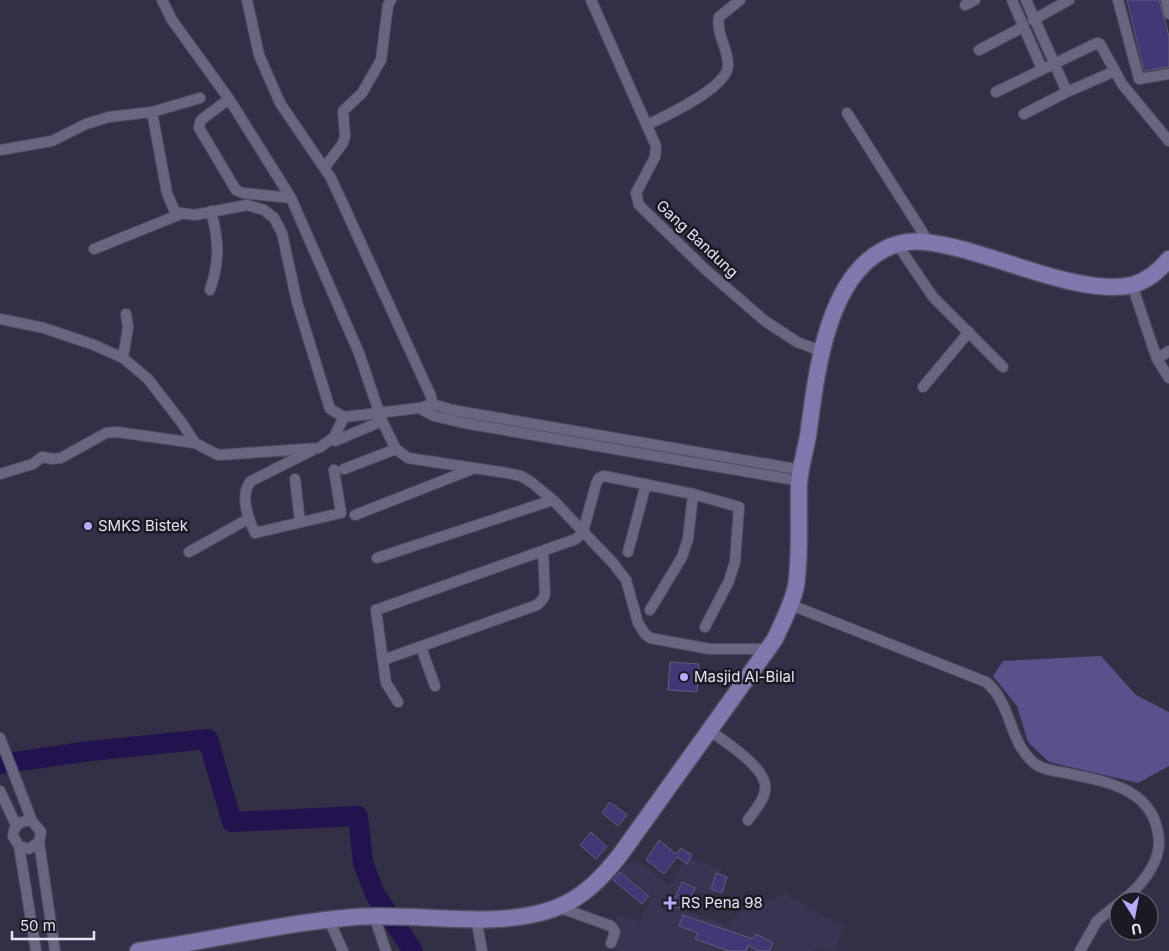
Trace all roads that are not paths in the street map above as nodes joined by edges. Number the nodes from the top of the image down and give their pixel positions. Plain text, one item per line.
1 (162, 0) edge
2 (247, 0) edge
3 (391, 0) edge
4 (590, 0) edge
5 (740, 0) edge
6 (975, 0) edge
7 (1012, 0) edge
8 (1026, 0) edge
9 (1069, 0) edge
10 (1118, 0) edge
11 (1166, 0) edge
12 (965, 5) dead end
13 (1169, 14) edge
14 (1033, 20) junction
15 (1023, 27) junction
16 (979, 50) dead end
17 (1052, 63) junction
18 (1042, 69) junction
19 (1115, 71) junction
20 (1169, 74) edge
21 (996, 92) dead end
22 (1067, 92) junction
23 (200, 98) dead end
24 (229, 100) junction
25 (152, 112) junction
26 (847, 113) dead end
27 (1024, 114) dead end
28 (647, 125) junction
29 (1169, 141) edge
30 (0, 150) edge
31 (325, 167) junction
32 (291, 198) junction
33 (211, 211) junction
34 (181, 214) junction
35 (928, 241) junction
36 (897, 244) junction
37 (94, 249) dead end
38 (1169, 259) edge
39 (1132, 285) junction
40 (210, 290) dead end
41 (126, 314) dead end
42 (0, 319) edge
43 (969, 332) junction
44 (1169, 351) edge
45 (821, 352) junction
46 (123, 358) junction
47 (1157, 359) junction
48 (1004, 367) dead end
49 (1169, 378) edge
50 (923, 387) dead end
51 (433, 404) junction
52 (419, 408) junction
53 (381, 416) junction
54 (344, 417) junction
55 (335, 441) dead end
56 (195, 443) junction
57 (319, 448) junction
58 (396, 449) junction
59 (472, 469) junction
60 (0, 474) edge
61 (801, 476) junction
62 (295, 479) dead end
63 (646, 484) junction
64 (693, 494) junction
65 (552, 500) junction
66 (355, 515) dead end
67 (248, 519) junction
68 (300, 522) junction
69 (583, 532) junction
70 (543, 551) junction
71 (189, 552) dead end
72 (628, 552) dead end
73 (377, 558) dead end
74 (791, 605) junction
75 (650, 610) dead end
76 (705, 627) dead end
77 (421, 647) junction
78 (768, 649) junction
79 (383, 660) junction
80 (435, 686) dead end
81 (398, 702) dead end
82 (710, 730) junction
83 (0, 738) edge
84 (0, 791) edge
85 (32, 820) junction
86 (748, 820) dead end
87 (16, 825) junction
88 (39, 842) junction
89 (18, 846) junction
90 (1132, 891) edge
91 (558, 906) junction
92 (1109, 911) edge
93 (374, 916) junction
94 (476, 918) junction
95 (329, 920) junction
96 (611, 943) dead end
97 (194, 947) edge
98 (36, 951) edge
99 (55, 951) edge
100 (138, 951) edge
101 (343, 951) edge
102 (386, 951) edge
103 (482, 951) edge
104 (1080, 951) edge

1 - 24 street
2 - 31 street
3 - 31 street
4 - 28 street, Gang Bandung
5 - 28 street
6 - 12 street
7 - 15 street
8 - 14 street
9 - 14 street
10 - 20 street
11 - 13 street
14 - 17 street
15 - 16 street
15 - 18 street
17 - 18 street
17 - 19 street
17 - 22 street
18 - 21 street
19 - 22 street
19 - 29 street
22 - 27 street
23 - 25 street
24 - 32 street
24 - 32 street
25 - 30 street
25 - 34 street
26 - 35 street
28 - 45 street, Gang Bandung
31 - 51 street
32 - 53 street
33 - 34 street
33 - 40 street
33 - 54 street
34 - 37 street
35 - 36 main road
35 - 39 main road
36 - 43 street
36 - 45 main road
38 - 39 main road
39 - 47 street
41 - 46 street
42 - 46 street
43 - 48 street
43 - 50 street
44 - 47 street
45 - 61 main road
46 - 56 street
47 - 49 street
51 - 52 street
51 - 61 street
52 - 53 street
52 - 61 street
53 - 54 street
53 - 55 street
53 - 58 street
54 - 57 street
56 - 57 street
56 - 60 street
57 - 67 street
58 - 59 street
58 - 68 street
59 - 65 street
59 - 66 street
61 - 74 main road
62 - 68 street
63 - 64 street
63 - 69 street
63 - 72 street
64 - 75 street
64 - 76 street
65 - 69 street
65 - 73 street
67 - 68 street
67 - 71 street
69 - 70 street
69 - 78 street
70 - 77 street
70 - 79 street
74 - 78 main road
74 - 90 street
77 - 79 street
77 - 80 street
78 - 82 main road
79 - 81 street
82 - 86 street
82 - 91 main road
83 - 85 street
84 - 87 street
85 - 87 street
85 - 88 street
87 - 89 street
88 - 89 street
88 - 99 street
89 - 98 street
91 - 94 main road
91 - 96 street
92 - 104 street
93 - 94 main road
93 - 95 main road
93 - 102 street
94 - 103 street
95 - 97 main road
95 - 101 street
97 - 100 main road

